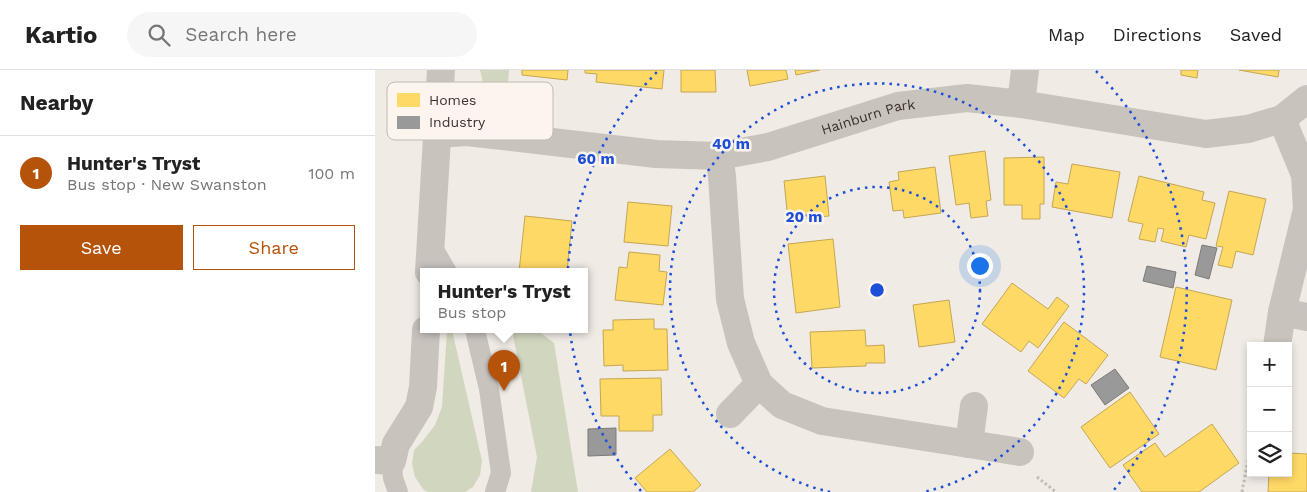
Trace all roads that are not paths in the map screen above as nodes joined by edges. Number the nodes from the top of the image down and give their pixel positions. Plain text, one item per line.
1 (1025, 70) edge
2 (1307, 99) edge
3 (1021, 104) junction
4 (1282, 119) junction
5 (437, 140) edge
6 (536, 140) edge
7 (719, 156) junction
8 (1307, 209) edge
9 (430, 243) junction
10 (429, 268) edge
11 (445, 268) edge
12 (1294, 315) edge
13 (426, 333) edge
14 (476, 333) edge
15 (1279, 342) edge
16 (759, 384) junction
17 (975, 406) dead end
18 (730, 414) dead end
19 (969, 444) junction
20 (1020, 452) dead end
21 (383, 460) edge
22 (398, 492) edge
23 (495, 492) edge

1 - 3 street
2 - 4 street, Hainburn Park
3 - 4 street, Hainburn Park
3 - 7 street, Hainburn Park
4 - 8 street
5 - 9 street
6 - 7 street, Hainburn Park
7 - 16 street
8 - 12 street
9 - 10 street
9 - 11 lane
12 - 15 street
13 - 21 street
14 - 23 lane
16 - 18 street
16 - 19 street
17 - 19 street
19 - 20 street
21 - 22 lane

